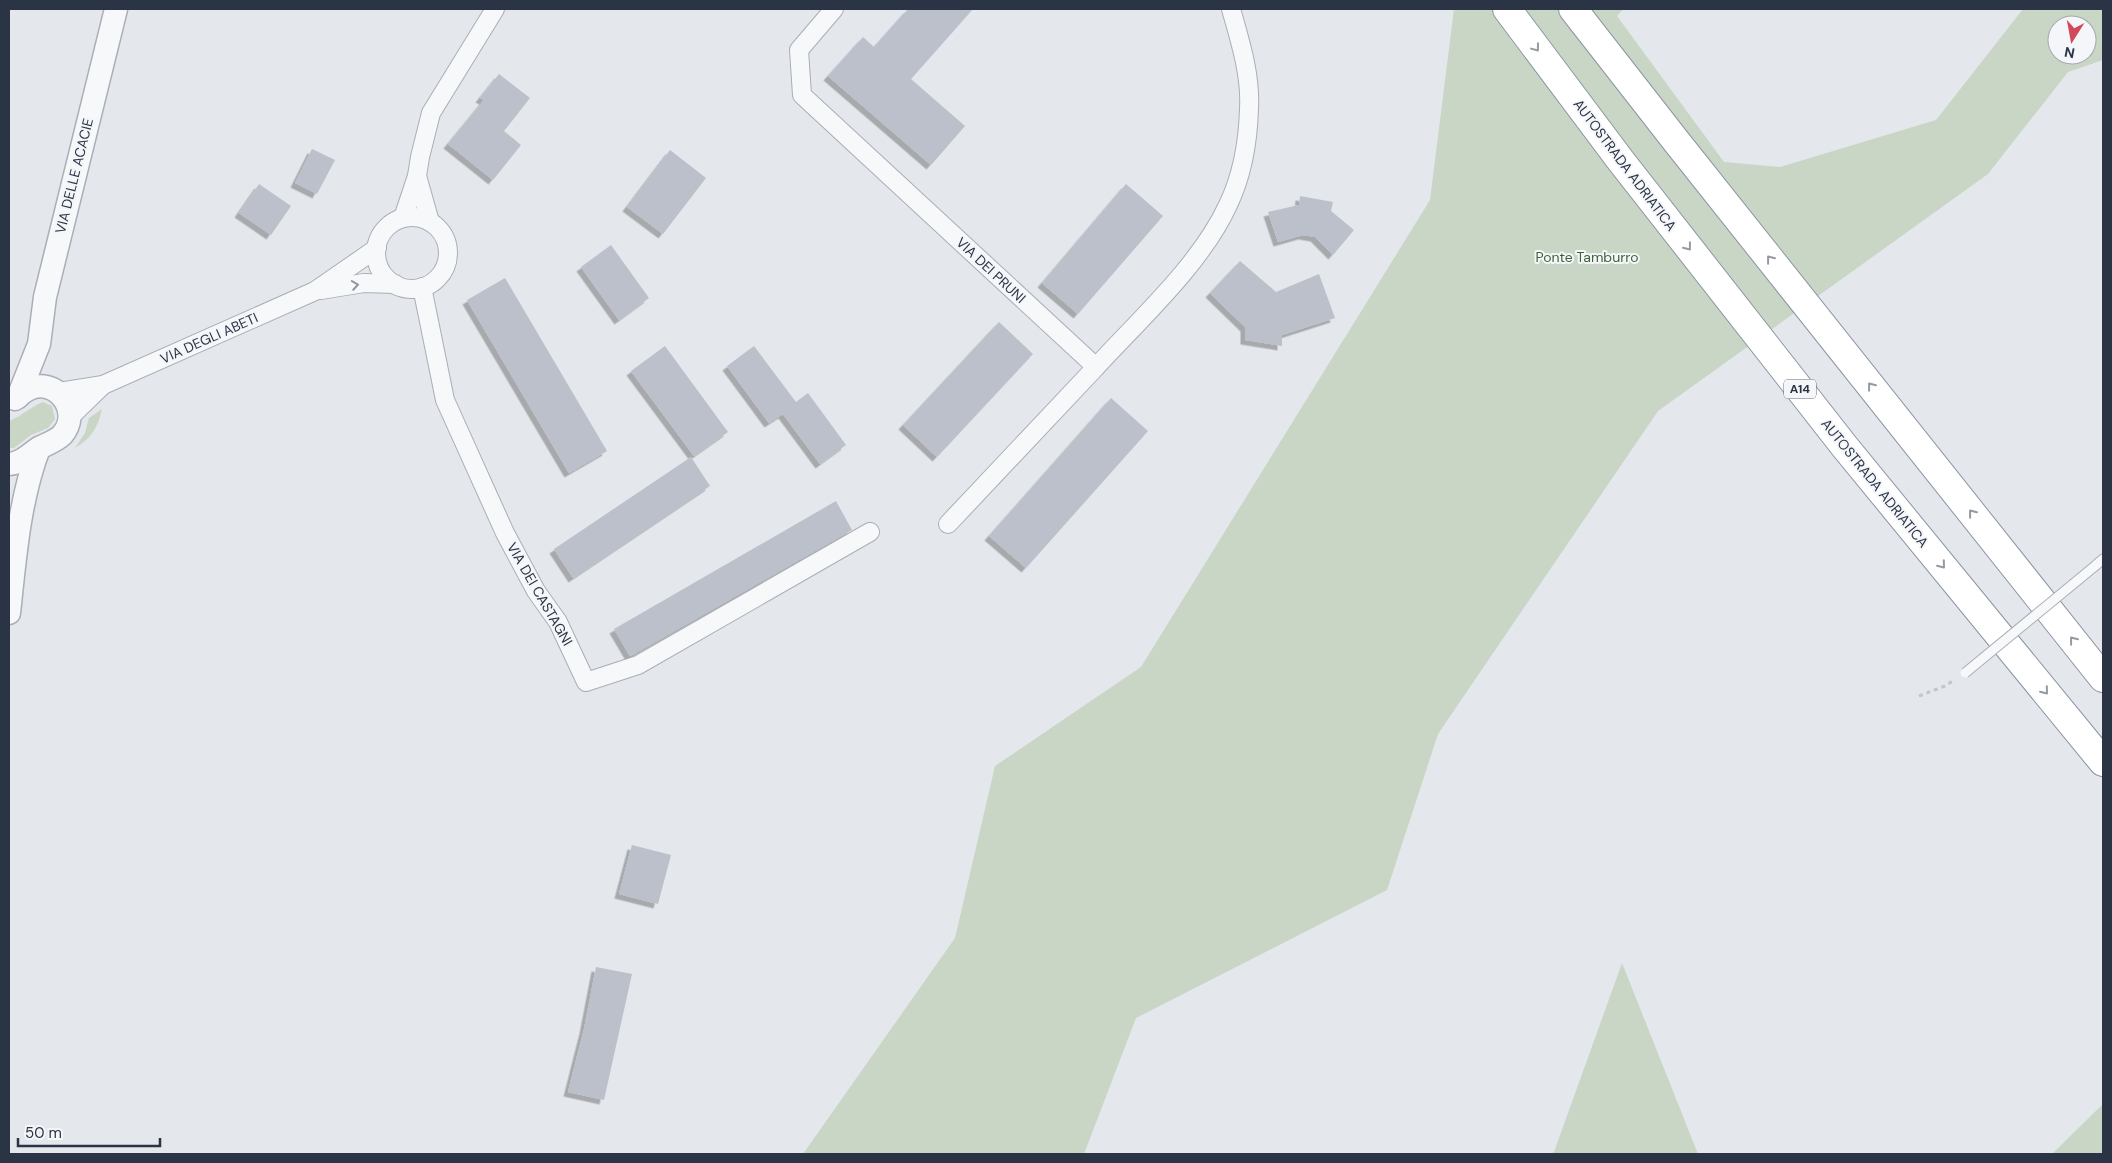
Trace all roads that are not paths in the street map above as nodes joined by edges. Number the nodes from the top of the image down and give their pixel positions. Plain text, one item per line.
1 (116, 9) edge
2 (495, 9) edge
3 (834, 9) edge
4 (1232, 9) edge
5 (1507, 9) edge
6 (1573, 9) edge
7 (417, 176) junction
8 (403, 218) junction
9 (430, 222) junction
10 (377, 248) junction
11 (394, 284) junction
12 (422, 287) junction
13 (315, 291) junction
14 (38, 344) junction
15 (1096, 367) junction
16 (103, 385) junction
17 (55, 390) junction
18 (13, 400) edge
19 (70, 417) junction
20 (39, 448) junction
21 (9, 464) edge
22 (9, 505) edge
23 (948, 524) dead end
24 (870, 532) dead end
25 (16, 544) junction
26 (2103, 559) edge
27 (9, 613) edge
28 (1965, 673) road end
29 (2103, 678) edge
30 (2103, 762) edge

1 - 14 street, VIA DELLE ACACIE
2 - 7 street
3 - 15 street, VIA DEI PRUNI
4 - 15 street
5 -> 30 highway, AUTOSTRADA ADRIATICA / A14
29 -> 6 highway
7 - 8 street
7 - 9 street
8 - 9 street
8 - 10 street, VIA DEGLI ABETI
9 - 12 street
10 - 11 street
10 - 13 street, VIA DEGLI ABETI
11 - 12 street, VIA DEGLI ABETI
13 -> 11 street, VIA DEGLI ABETI
12 - 24 street, VIA DEI CASTAGNI
13 - 16 street, VIA DEGLI ABETI
14 - 17 street, VIA DELLE ACACIE
14 - 18 street, VIA DELLE ACACIE
15 - 23 street
16 - 17 street, VIA DEGLI ABETI
16 - 19 street, VIA DEGLI ABETI
17 - 18 street
17 - 19 street, VIA DELLE ACACIE
19 - 20 street
20 - 21 street
20 - 25 street
22 - 25 street
25 - 27 street
26 - 28 lane, bridge

